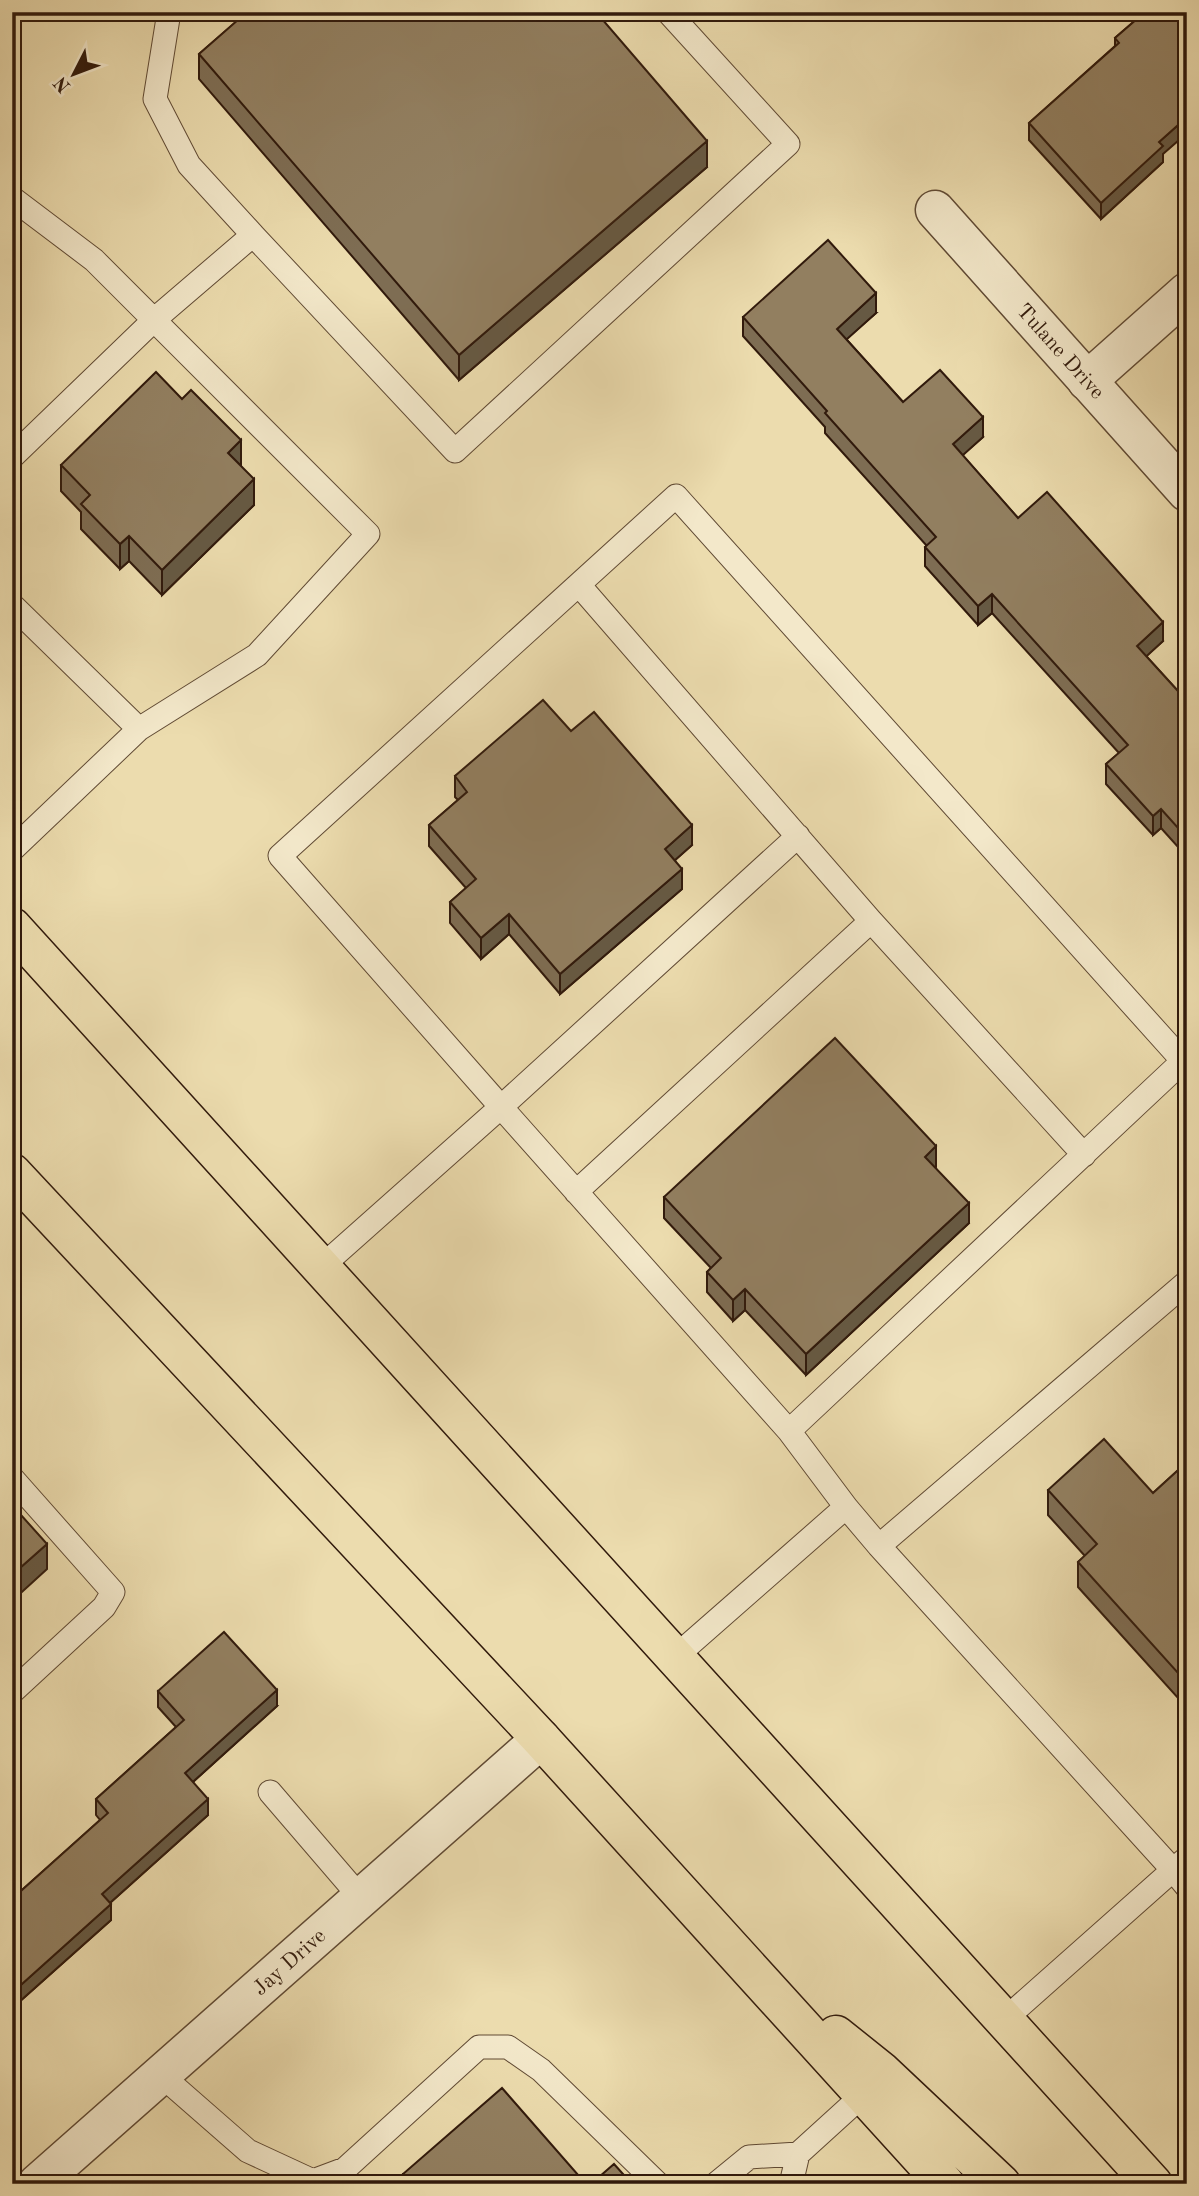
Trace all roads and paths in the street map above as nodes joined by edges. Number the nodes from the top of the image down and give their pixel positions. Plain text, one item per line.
1 (169, 12) edge
2 (668, 12) edge
3 (12, 198) edge
4 (935, 210) dead end
5 (253, 235) junction
6 (1187, 292) edge
7 (155, 319) junction
8 (1087, 381) junction
9 (12, 457) edge
10 (1187, 492) edge
11 (579, 585) junction
12 (12, 605) edge
13 (139, 729) junction
14 (798, 836) junction
15 (12, 850) edge
16 (871, 921) junction
17 (12, 927) edge
18 (1185, 1063) edge
19 (501, 1107) junction
20 (1084, 1155) junction
21 (12, 1173) edge
22 (576, 1192) junction
23 (321, 1267) junction
24 (1187, 1282) edge
25 (789, 1432) junction
26 (12, 1478) edge
27 (846, 1507) junction
28 (879, 1546) junction
29 (675, 1657) junction
30 (12, 1692) edge
31 (541, 1739) junction
32 (270, 1792) dead end
33 (1182, 1871) edge
34 (360, 1898) junction
35 (742, 1959) junction
36 (1004, 2020) junction
37 (160, 2075) junction
38 (864, 2094) junction
39 (798, 2154) junction
40 (37, 2184) edge
41 (658, 2184) edge
42 (716, 2184) edge
43 (791, 2184) edge
44 (945, 2184) edge
45 (1001, 2184) edge
46 (1153, 2184) edge

1 - 5 lane
2 - 5 lane
3 - 7 lane
4 - 8 street, Tulane Drive
5 - 7 lane
6 - 8 street
7 - 9 lane
7 - 13 lane
8 - 10 street, Tulane Drive
11 - 14 lane
11 - 18 lane
11 - 19 lane
12 - 13 lane
13 - 15 lane
14 - 16 lane
14 - 19 lane
16 - 20 lane
16 - 22 lane
17 - 23 main road
18 - 20 lane
19 - 22 lane
19 - 23 lane
20 - 25 lane
21 - 31 main road
22 - 25 lane
23 - 29 main road
24 - 28 lane
25 - 27 lane
26 - 30 lane
27 - 28 lane
27 - 29 lane
28 - 33 lane
29 - 36 main road
31 - 34 street, Jay Drive
31 - 35 main road
32 - 34 lane
33 - 36 lane
34 - 37 street, Jay Drive
35 - 38 main road
35 - 45 main road
36 - 46 main road
37 - 40 street, Jay Drive
37 - 41 lane
38 - 39 lane
38 - 44 main road
39 - 42 lane
39 - 43 lane

